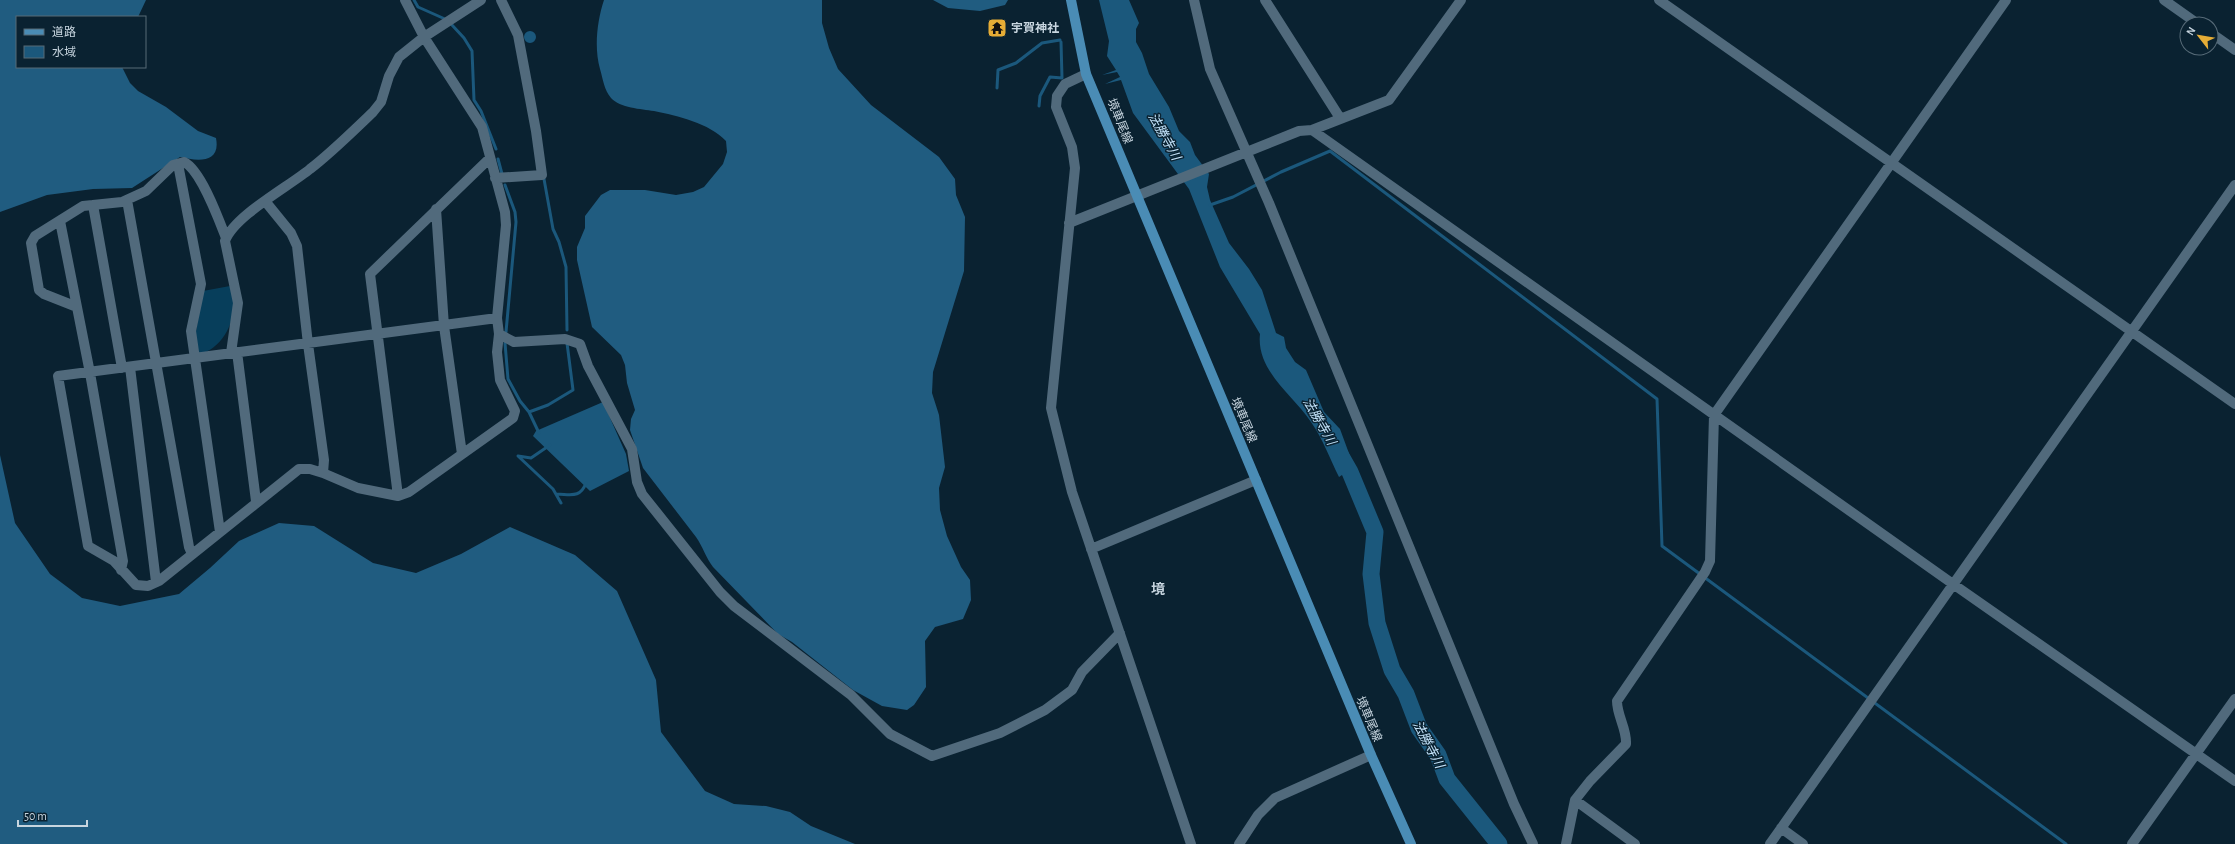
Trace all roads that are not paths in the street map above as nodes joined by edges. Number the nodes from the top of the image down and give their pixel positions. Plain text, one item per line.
1 (405, 0) edge
2 (480, 0) edge
3 (501, 0) edge
4 (1071, 0) edge
5 (1194, 0) edge
6 (1265, 0) edge
7 (1461, 0) edge
8 (1659, 0) edge
9 (2006, 0) edge
10 (2164, 0) edge
11 (2187, 16) edge
12 (424, 37) junction
13 (2219, 39) edge
14 (2235, 50) edge
15 (1086, 74) junction
16 (1340, 118) junction
17 (1312, 130) junction
18 (1243, 155) junction
19 (490, 158) junction
20 (1893, 163) junction
21 (178, 164) junction
22 (495, 178) junction
23 (2235, 185) edge
24 (1137, 196) junction
25 (127, 200) junction
26 (265, 201) junction
27 (93, 205) junction
28 (436, 209) junction
29 (60, 220) junction
30 (1069, 223) junction
31 (226, 238) junction
32 (77, 307) junction
33 (497, 318) junction
34 (444, 326) junction
35 (2131, 331) junction
36 (376, 334) junction
37 (499, 334) junction
38 (308, 344) junction
39 (234, 352) junction
40 (196, 358) junction
41 (156, 363) junction
42 (126, 368) junction
43 (90, 373) junction
44 (2235, 404) edge
45 (1714, 415) junction
46 (462, 454) junction
47 (323, 473) junction
48 (1256, 480) junction
49 (398, 496) junction
50 (256, 501) junction
51 (220, 532) junction
52 (1091, 549) junction
53 (192, 554) junction
54 (121, 570) junction
55 (156, 582) junction
56 (1953, 584) junction
57 (1120, 633) junction
58 (2235, 699) edge
59 (2196, 753) junction
60 (1371, 756) junction
61 (2235, 781) edge
62 (1575, 800) junction
63 (1781, 828) junction
64 (1191, 844) edge
65 (1239, 844) edge
66 (1411, 844) edge
67 (1533, 844) edge
68 (1566, 844) edge
69 (1635, 844) edge
70 (1770, 844) edge
71 (1803, 844) edge
72 (2132, 844) edge

1 - 12 street
2 - 12 street
3 - 22 street
4 - 15 main road, 境車尾線
5 - 18 street
6 - 16 street
7 - 16 street
8 - 20 street
9 - 20 street
10 - 11 street
12 - 19 street
12 - 26 street
13 - 14 street
15 - 24 main road, 境車尾線
15 - 30 street
16 - 17 street
17 - 18 street
17 - 45 street
18 - 24 street
18 - 67 street
19 - 22 street
19 - 28 street
20 - 35 street
20 - 45 street
21 - 25 street
21 - 31 street
21 - 40 street
22 - 33 street
23 - 35 street
24 - 30 street
24 - 48 main road, 境車尾線
25 - 27 street
25 - 41 street
26 - 31 street
26 - 38 street
27 - 29 street
27 - 42 street
28 - 34 street
28 - 36 street
29 - 32 street
29 - 32 street
30 - 52 street
31 - 39 street
32 - 43 street
33 - 34 street
33 - 37 street
34 - 36 street
34 - 46 street
35 - 44 street
35 - 56 street
36 - 38 street
36 - 49 street
37 - 46 street
37 - 57 street
38 - 39 street
38 - 47 street
39 - 40 street
39 - 50 street
40 - 41 street
40 - 51 street
41 - 42 street
41 - 53 street
42 - 43 street
42 - 55 street
43 - 54 street
43 - 54 street
45 - 56 street
45 - 62 street
46 - 49 street
47 - 49 street
47 - 50 street
48 - 52 street
48 - 60 main road, 境車尾線
50 - 51 street
51 - 53 street
52 - 57 street
53 - 55 street
54 - 55 street
56 - 59 street
56 - 63 street
57 - 64 street
58 - 59 street
59 - 61 street
59 - 72 street
60 - 65 street
60 - 66 main road, 境車尾線
62 - 68 street
62 - 69 street
63 - 70 street
63 - 71 street

